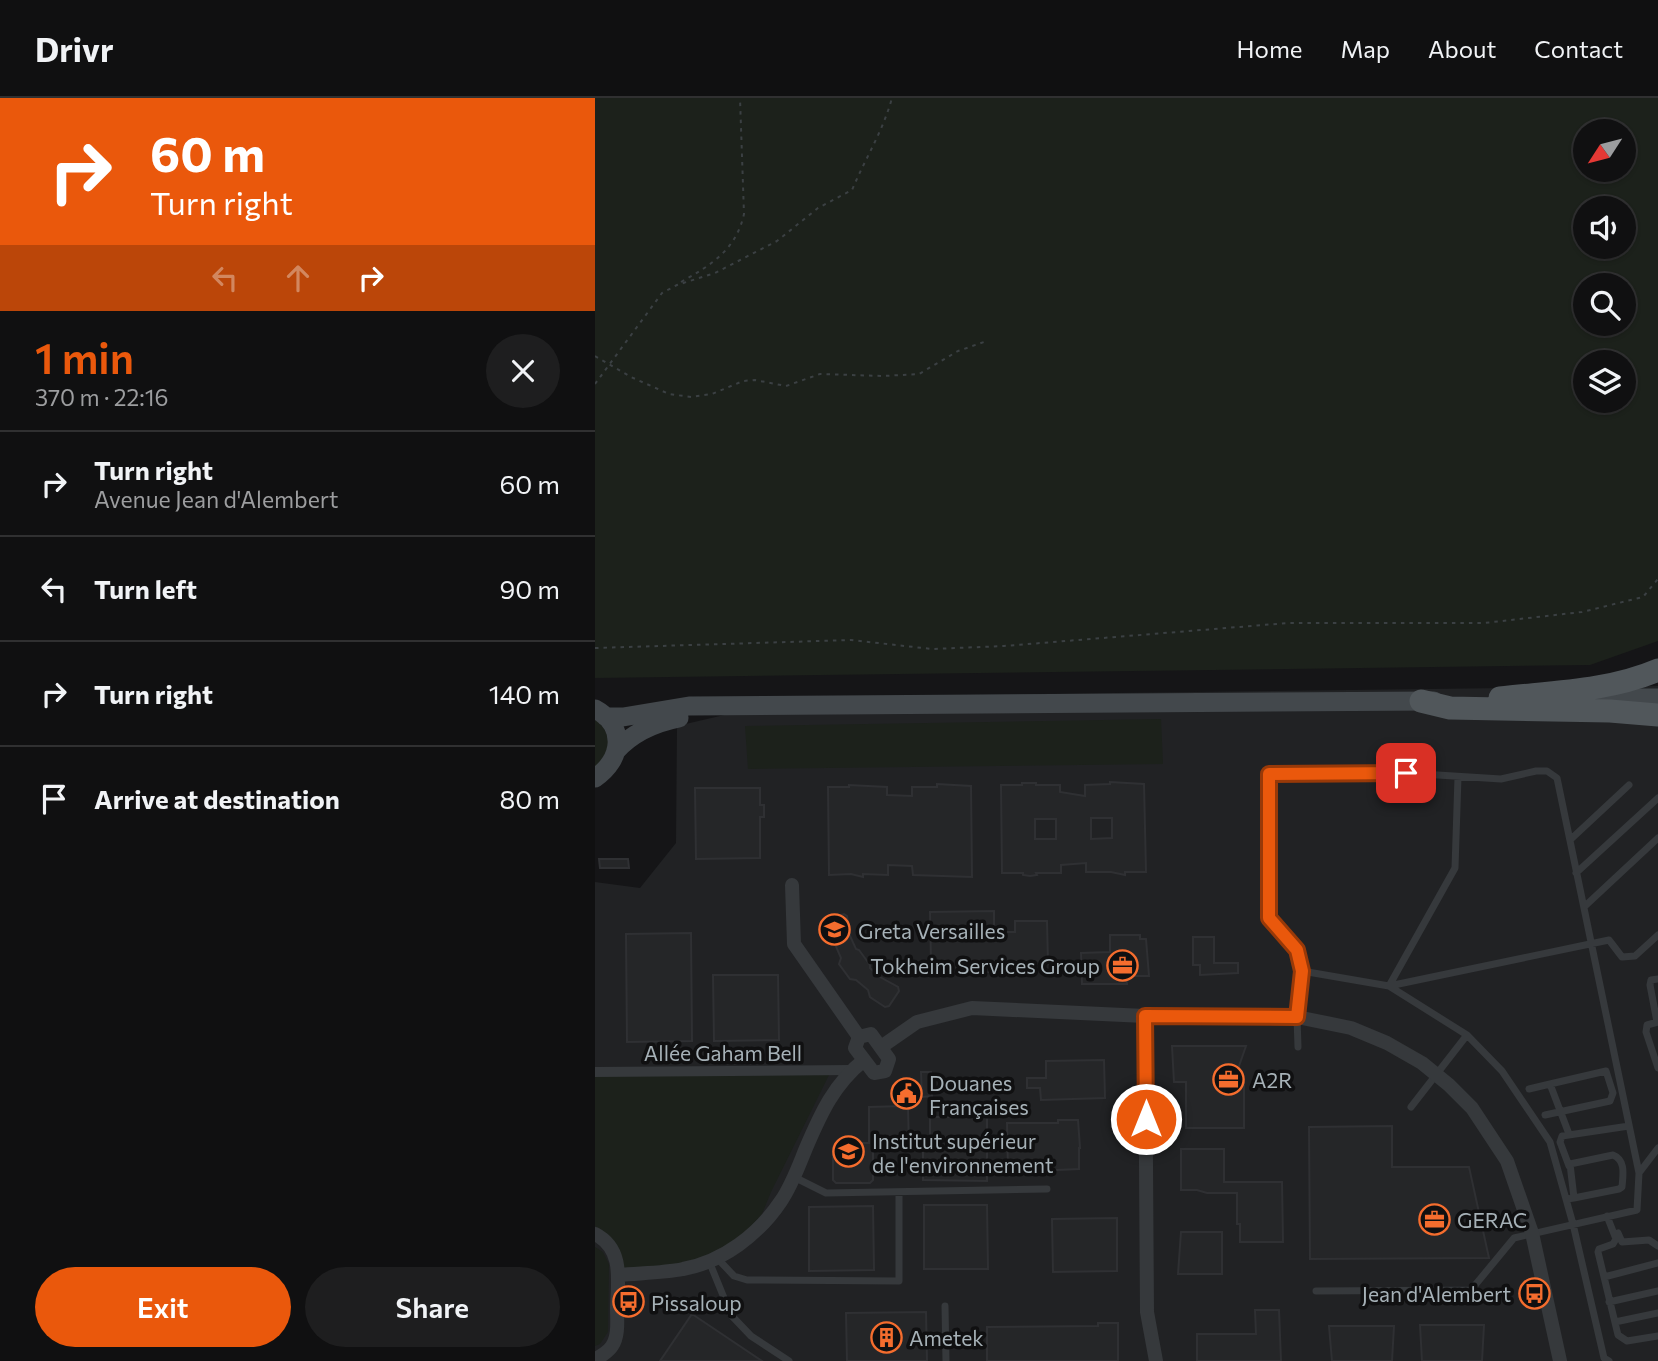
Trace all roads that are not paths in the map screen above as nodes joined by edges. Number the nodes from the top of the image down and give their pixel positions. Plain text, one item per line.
1 (1658, 670) edge
2 (1498, 698) junction
3 (1658, 698) edge
4 (1421, 701) junction
5 (719, 706) junction
6 (601, 713) edge
7 (1658, 715) edge
8 (616, 751) junction
9 (1458, 777) junction
10 (595, 779) edge
11 (1629, 785) dead end
12 (1658, 798) edge
13 (1658, 838) edge
14 (1570, 840) junction
15 (1576, 873) junction
16 (792, 885) dead end
17 (1584, 907) junction
18 (1658, 935) edge
19 (1591, 944) junction
20 (1302, 971) junction
21 (1658, 979) edge
22 (1389, 986) junction
23 (1145, 1016) junction
24 (1297, 1017) junction
25 (1658, 1022) edge
26 (1467, 1035) junction
27 (859, 1037) junction
28 (881, 1047) junction
29 (1298, 1047) dead end
30 (864, 1060) junction
31 (1658, 1068) edge
32 (851, 1070) junction
33 (595, 1072) edge
34 (1435, 1074) junction
35 (1550, 1084) junction
36 (1529, 1089) dead end
37 (1411, 1107) dead end
38 (1560, 1110) junction
39 (1545, 1115) dead end
40 (1629, 1126) junction
41 (1569, 1134) junction
42 (1658, 1148) edge
43 (1569, 1166) junction
44 (1639, 1173) junction
45 (794, 1177) junction
46 (1047, 1189) dead end
47 (899, 1192) junction
48 (1570, 1198) junction
49 (1610, 1216) junction
50 (1573, 1224) junction
51 (1532, 1233) junction
52 (595, 1234) edge
53 (1658, 1246) edge
54 (713, 1259) junction
55 (1658, 1263) edge
56 (619, 1275) junction
57 (1604, 1277) junction
58 (1316, 1291) dead end
59 (1658, 1291) edge
60 (1609, 1302) junction
61 (945, 1306) dead end
62 (1658, 1313) edge
63 (1615, 1322) junction
64 (1658, 1336) edge
65 (595, 1359) edge
66 (783, 1359) edge
67 (946, 1361) edge
68 (1156, 1361) edge
69 (1560, 1361) edge
70 (1609, 1361) edge

1 - 2 main road
2 - 3 main road
2 - 4 main road
4 - 5 main road
4 - 7 main road
5 - 6 main road
5 - 8 main road
6 - 8 main road
8 - 10 main road
9 - 14 lane
9 - 20 lane
9 - 22 lane
11 - 14 lane
12 - 15 lane
13 - 17 lane
14 - 15 lane
15 - 17 lane
16 - 27 street
17 - 19 lane
18 - 19 lane
19 - 22 lane
19 - 40 lane
20 - 22 lane
20 - 24 lane
21 - 25 lane
22 - 26 lane
23 - 24 street
23 - 28 street
23 - 68 street
24 - 29 lane
24 - 34 street
25 - 31 lane
26 - 34 lane
26 - 48 lane
27 - 28 street
27 - 30 street
28 - 30 street
30 - 32 street
32 - 33 street, Allée Gaham Bell
32 - 45 street
34 - 37 lane
34 - 51 street
35 - 36 lane
35 - 38 lane
35 - 38 lane
38 - 39 lane
38 - 41 lane
40 - 41 lane
40 - 44 lane
41 - 43 lane
42 - 44 lane
43 - 48 lane
43 - 48 lane
44 - 49 lane
45 - 47 lane
45 - 54 street
46 - 47 lane
47 - 54 lane
48 - 50 lane
49 - 50 lane
49 - 53 lane
49 - 57 lane
50 - 51 lane
50 - 70 lane
51 - 58 lane
51 - 69 street
52 - 56 street
54 - 56 street
54 - 66 lane
55 - 57 lane
56 - 65 street
57 - 60 lane
59 - 60 lane
60 - 63 lane
61 - 67 lane
62 - 63 lane
63 - 64 lane

